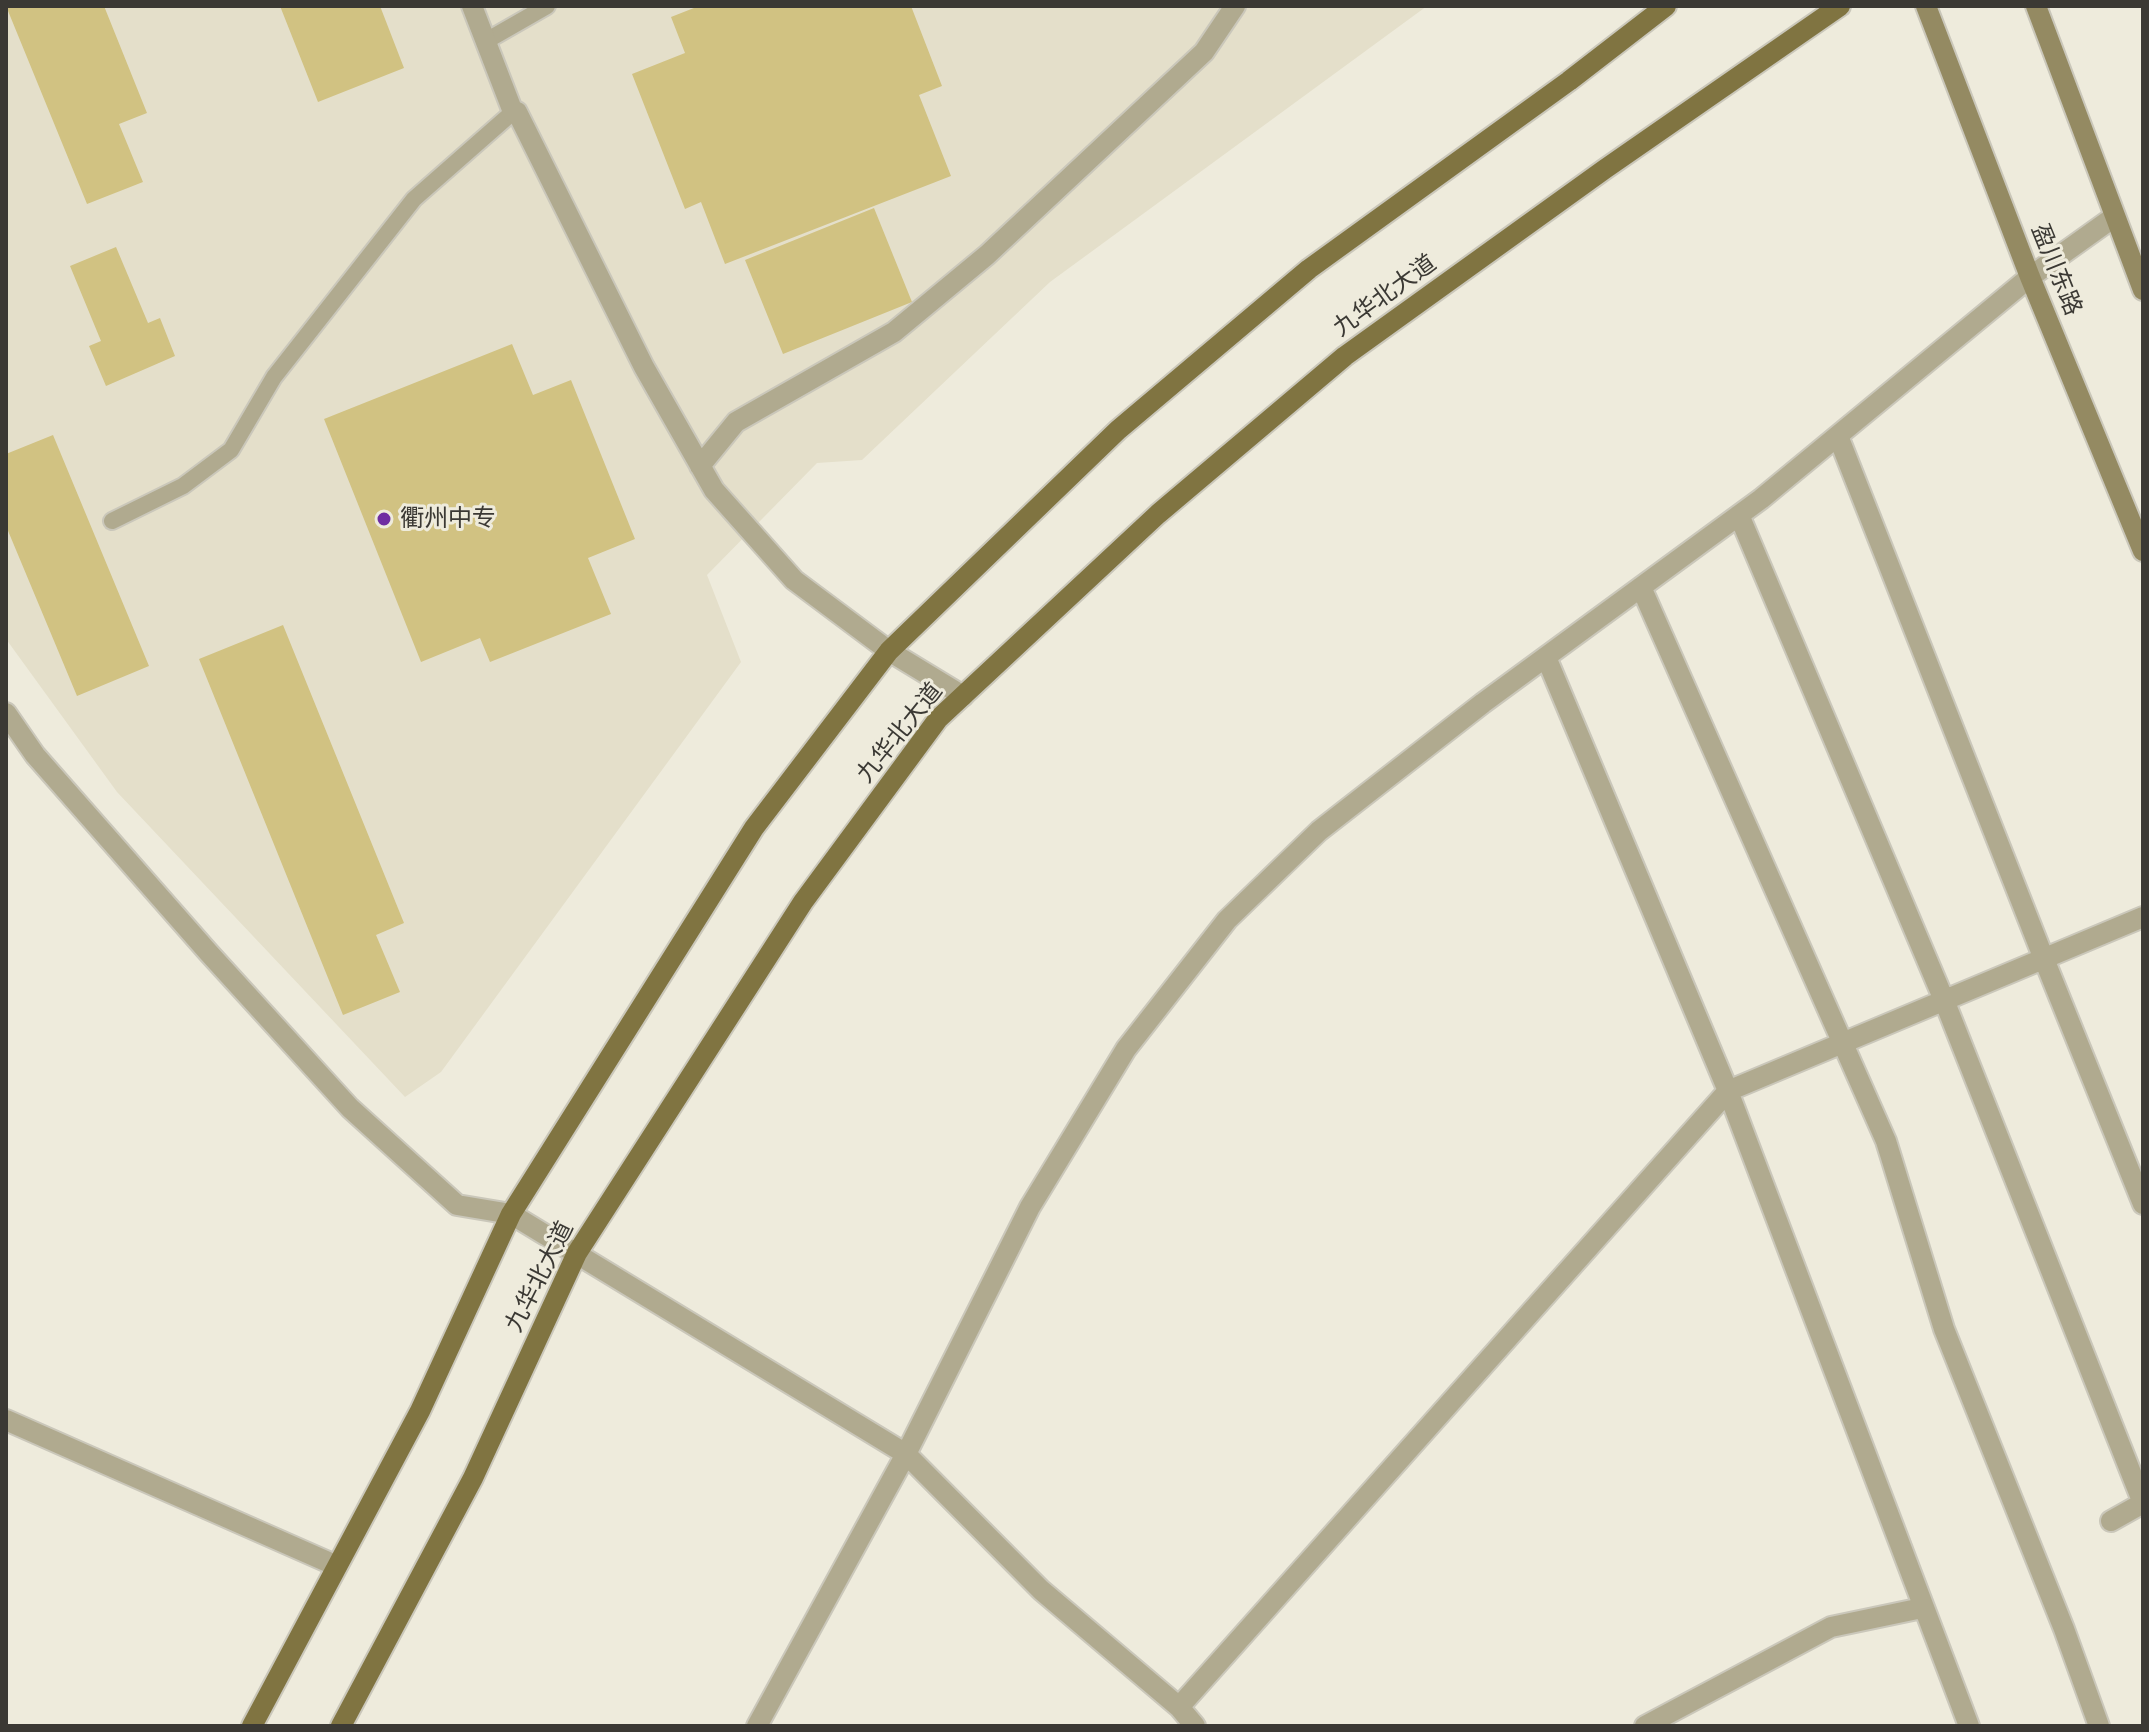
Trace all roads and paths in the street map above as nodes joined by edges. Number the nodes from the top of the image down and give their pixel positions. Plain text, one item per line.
1 (472, 6) edge
2 (547, 6) edge
3 (1235, 6) edge
4 (1666, 6) edge
5 (1840, 6) edge
6 (1926, 6) edge
7 (2036, 6) edge
8 (486, 41) junction
9 (513, 112) junction
10 (2114, 217) junction
11 (2030, 277) junction
12 (2143, 290) edge
13 (1838, 436) junction
14 (700, 466) junction
15 (1739, 515) junction
16 (112, 521) dead end
17 (2143, 551) edge
18 (1641, 587) junction
19 (889, 651) junction
20 (1546, 657) junction
21 (963, 696) junction
22 (6, 713) edge
23 (2143, 917) edge
24 (2044, 959) junction
25 (1944, 1000) junction
26 (1842, 1043) junction
27 (1728, 1091) junction
28 (2143, 1204) edge
29 (511, 1214) junction
30 (577, 1253) junction
31 (6, 1420) edge
32 (906, 1454) junction
33 (2143, 1503) edge
34 (2111, 1521) dead end
35 (337, 1566) junction
36 (1922, 1608) junction
37 (1179, 1707) junction
38 (252, 1726) edge
39 (341, 1726) edge
40 (757, 1726) edge
41 (1195, 1726) edge
42 (1645, 1726) edge
43 (1969, 1726) edge
44 (2099, 1726) edge

1 - 8 street
2 - 8 lane
3 - 14 street
4 - 19 main road, 九华北大道
5 - 21 main road, 九华北大道
6 - 11 main road, 盈川东路
7 - 10 main road
8 - 9 street
9 - 14 street
9 - 16 lane
10 - 11 street
10 - 12 main road
11 - 13 street
11 - 17 main road, 盈川东路
13 - 15 street
13 - 24 street
14 - 19 street
15 - 18 street
15 - 25 street
18 - 20 street
18 - 26 street
19 - 21 street
19 - 29 main road, 九华北大道
20 - 27 street
20 - 32 street
21 - 30 main road, 九华北大道
22 - 29 street
23 - 24 street
24 - 25 street
24 - 28 street
25 - 26 street
25 - 33 street
26 - 27 street
26 - 44 street
27 - 36 street
27 - 37 street
29 - 30 street
29 - 35 main road, 九华北大道
30 - 32 street
30 - 39 main road, 九华北大道
31 - 35 street
32 - 37 street
32 - 40 street
33 - 34 street
35 - 38 main road, 九华北大道
36 - 42 street
36 - 43 street
37 - 41 street

